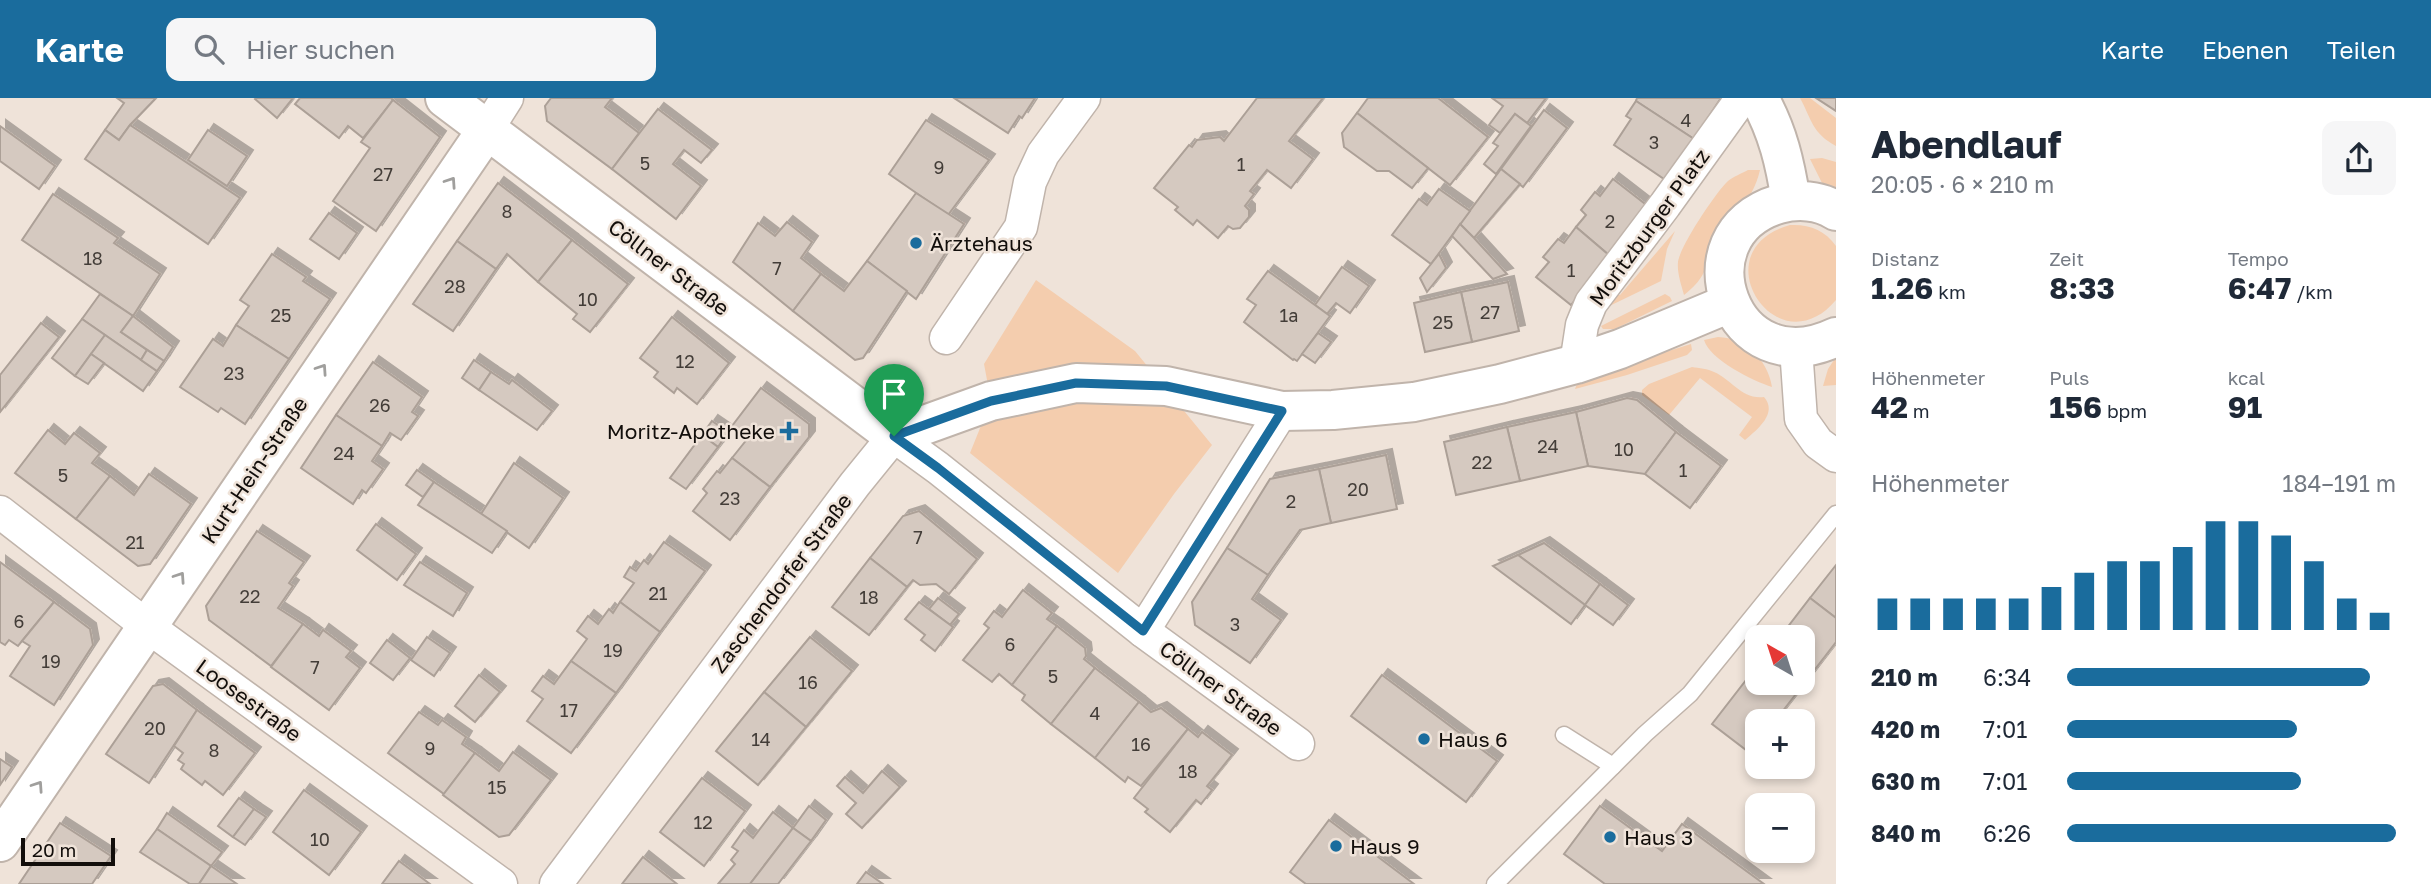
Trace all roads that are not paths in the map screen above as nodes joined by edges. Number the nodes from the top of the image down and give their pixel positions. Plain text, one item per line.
1 (445, 98) edge
2 (507, 98) edge
3 (1084, 98) edge
4 (1742, 98) edge
5 (1759, 98) edge
6 (485, 131) junction
7 (1791, 201) junction
8 (1836, 211) edge
9 (1730, 303) junction
10 (1836, 337) edge
11 (946, 338) dead end
12 (1796, 348) junction
13 (1576, 364) junction
14 (1282, 411) junction
15 (894, 436) junction
16 (1836, 456) edge
17 (0, 512) edge
18 (1836, 514) edge
19 (147, 626) junction
20 (1143, 631) junction
21 (1564, 735) dead end
22 (1298, 744) dead end
23 (1613, 766) junction
24 (0, 842) edge
25 (501, 884) edge
26 (556, 884) edge
27 (1495, 884) edge

1 - 6 street, Cöllner Straße
2 - 6 street, Kurt-Hein-Straße
3 - 11 street
4 - 13 street, Moritzburger Platz
5 - 7 street
6 - 15 street, Cöllner Straße
19 -> 6 street, Kurt-Hein-Straße
7 - 8 street
7 - 9 street
9 - 12 street
9 - 13 street
10 - 12 street
12 - 16 street
13 - 14 street
14 - 15 street
14 - 20 street
15 - 20 street, Cöllner Straße
15 - 26 street, Zaschendorfer Straße
17 - 19 street, Loosestraße
18 - 23 lane
24 -> 19 street, Kurt-Hein-Straße
19 - 25 street, Loosestraße
20 - 22 street, Cöllner Straße
21 - 23 lane
23 - 27 lane

